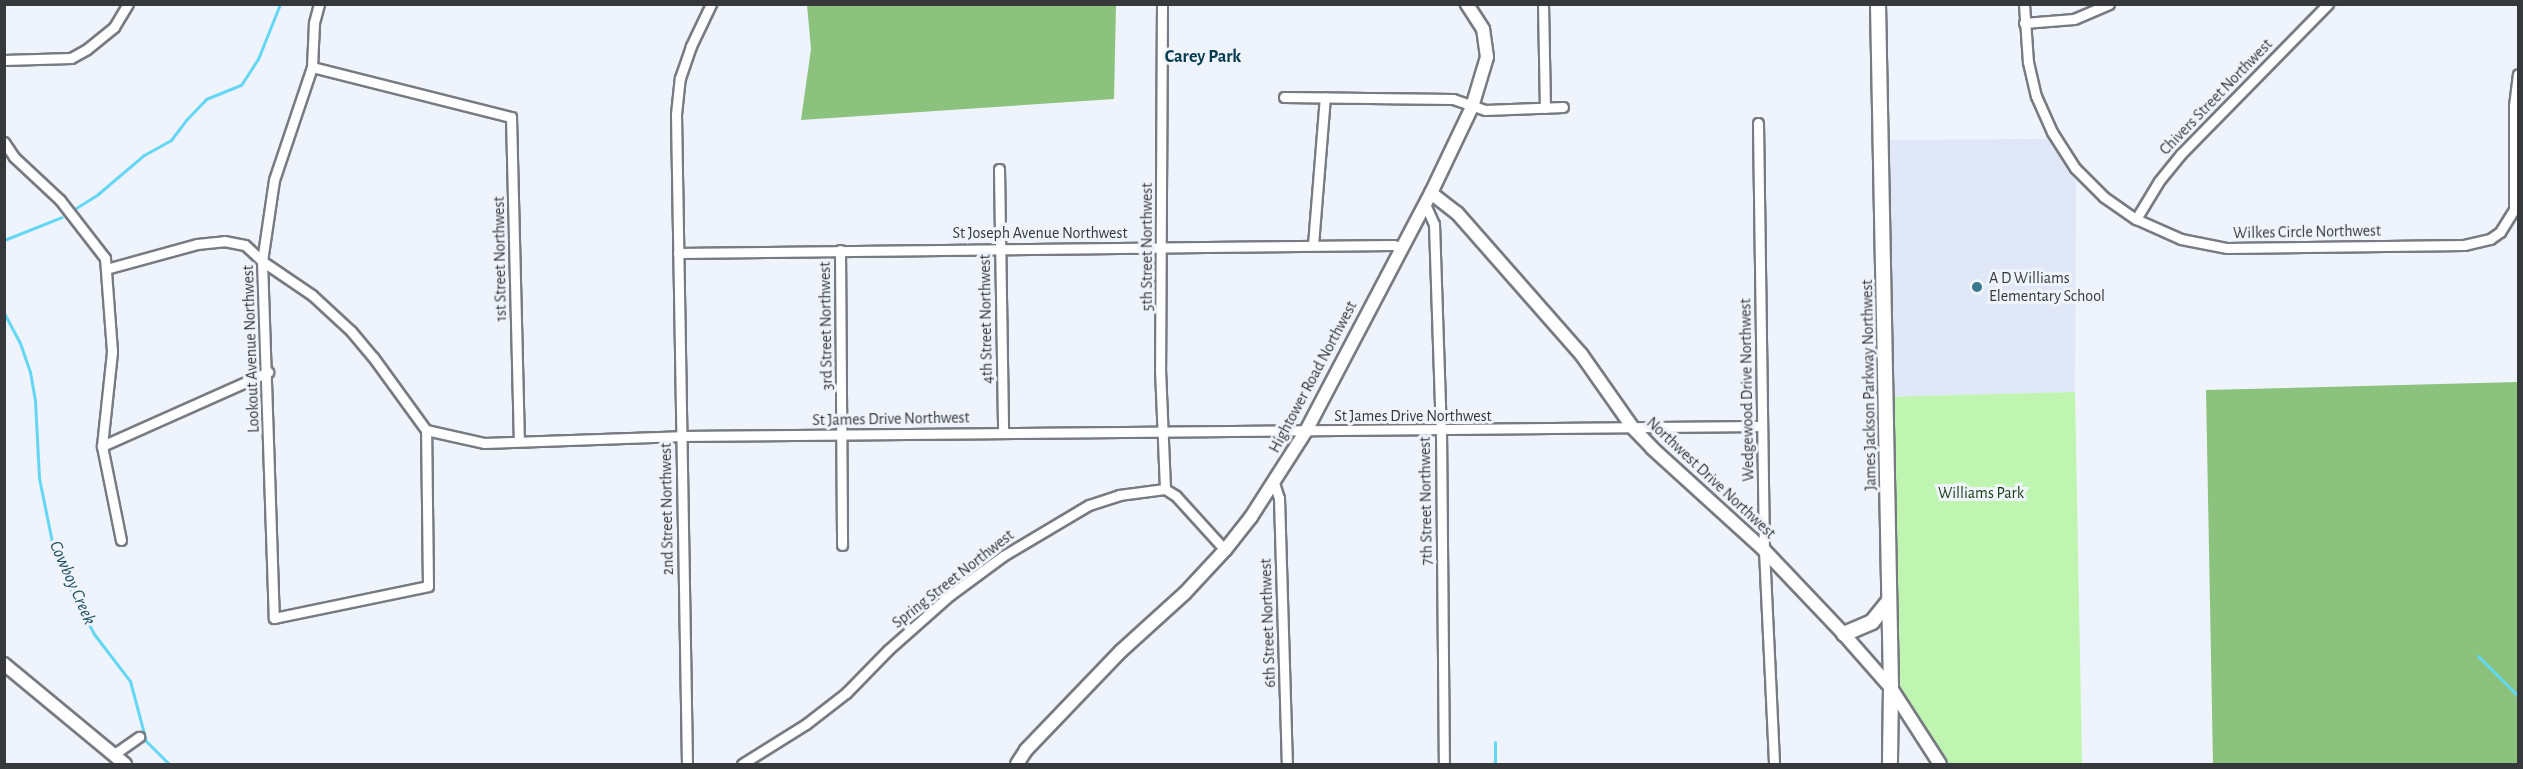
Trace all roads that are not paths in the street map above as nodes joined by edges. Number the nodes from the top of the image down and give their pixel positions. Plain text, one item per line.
1 (128, 4) edge
2 (319, 4) edge
3 (711, 4) edge
4 (1162, 4) edge
5 (1467, 4) edge
6 (1543, 4) edge
7 (1878, 4) edge
8 (2024, 4) edge
9 (2109, 4) edge
10 (2328, 4) edge
11 (2024, 23) junction
12 (4, 60) edge
13 (312, 67) junction
14 (2518, 74) edge
15 (1284, 97) dead end
16 (1325, 97) junction
17 (1472, 107) junction
18 (1563, 107) dead end
19 (1545, 108) junction
20 (1758, 123) dead end
21 (4, 142) edge
22 (9, 158) edge
23 (999, 169) dead end
24 (1431, 193) junction
25 (1425, 204) junction
26 (2136, 219) junction
27 (1313, 245) junction
28 (1162, 247) junction
29 (1402, 247) junction
30 (1000, 248) junction
31 (840, 250) junction
32 (678, 253) junction
33 (262, 261) junction
34 (106, 269) junction
35 (268, 372) junction
36 (1762, 426) junction
37 (1633, 428) junction
38 (426, 430) junction
39 (1440, 430) junction
40 (1306, 431) junction
41 (1003, 432) junction
42 (1164, 432) junction
43 (843, 434) junction
44 (681, 436) junction
45 (519, 441) junction
46 (102, 446) junction
47 (1274, 483) junction
48 (1165, 489) junction
49 (121, 540) dead end
50 (842, 545) dead end
51 (1225, 550) junction
52 (1764, 550) junction
53 (1889, 601) junction
54 (1844, 634) junction
55 (4, 664) edge
56 (1892, 688) junction
57 (139, 737) dead end
58 (113, 755) junction
59 (125, 765) edge
60 (687, 765) edge
61 (742, 765) edge
62 (1017, 765) edge
63 (1287, 765) edge
64 (1444, 765) edge
65 (1774, 765) edge
66 (1890, 765) edge
67 (1940, 765) edge

1 - 12 street
2 - 13 street, Lookout Avenue Northwest
3 - 32 street, 2nd Street Northwest
4 - 28 street, 5th Street Northwest
5 - 17 street, Hightower Road Northwest
6 - 19 street
7 - 53 main road, James Jackson Parkway Northwest
8 - 11 street, Wilkes Circle Northwest
9 - 11 street
10 - 26 street, Chivers Street Northwest
11 - 26 street, Wilkes Circle Northwest
13 - 33 street, Lookout Avenue Northwest
13 - 45 street, 1st Street Northwest
14 - 26 street, Wilkes Circle Northwest
15 - 16 street
16 - 17 street
16 - 27 street
17 - 19 street
17 - 24 street, Hightower Road Northwest
18 - 19 street
20 - 36 street, Wedgewood Drive Northwest
21 - 22 street
22 - 34 street
23 - 30 street, 4th Street Northwest
24 - 25 street, Hightower Road Northwest
24 - 37 street, Northwest Drive Northwest
25 - 29 street, Hightower Road Northwest
25 - 39 street, 7th Street Northwest
27 - 28 street, St Joseph Avenue Northwest
27 - 29 street, St Joseph Avenue Northwest
28 - 30 street, St Joseph Avenue Northwest
28 - 42 street, 5th Street Northwest
29 - 40 street, Hightower Road Northwest
30 - 31 street, St Joseph Avenue Northwest
30 - 41 street, 4th Street Northwest
31 - 32 street, St Joseph Avenue Northwest
31 - 43 street, 3rd Street Northwest
32 - 44 street, 2nd Street Northwest
33 - 34 street
33 - 35 street, Lookout Avenue Northwest
33 - 38 street
34 - 46 street
35 - 38 street, Lookout Avenue Northwest
35 - 46 street
36 - 37 street, St James Drive Northwest
36 - 52 street, Wedgewood Drive Northwest
37 - 39 street, St James Drive Northwest
37 - 52 street, Northwest Drive Northwest
38 - 45 street, St James Drive Northwest
39 - 40 street, St James Drive Northwest
39 - 64 street, 7th Street Northwest
40 - 42 street, St James Drive Northwest
40 - 47 street, Hightower Road Northwest
41 - 42 street, St James Drive Northwest
41 - 43 street, St James Drive Northwest
42 - 48 street, 5th Street Northwest
43 - 44 street, St James Drive Northwest
43 - 50 street, 3rd Street Northwest
44 - 45 street, St James Drive Northwest
44 - 60 street, 2nd Street Northwest
46 - 49 street
47 - 51 street, Hightower Road Northwest
47 - 63 street, 6th Street Northwest
48 - 51 street
48 - 61 street, Spring Street Northwest
51 - 62 street, Hightower Road Northwest
52 - 54 street, Northwest Drive Northwest
52 - 65 street, Wedgewood Drive Northwest
53 - 54 main road
53 - 56 main road, James Jackson Parkway Northwest
54 - 56 street, Northwest Drive Northwest
55 - 58 street
56 - 66 main road, James Jackson Parkway Northwest
56 - 67 street, Northwest Drive Northwest
57 - 58 street
58 - 59 street

